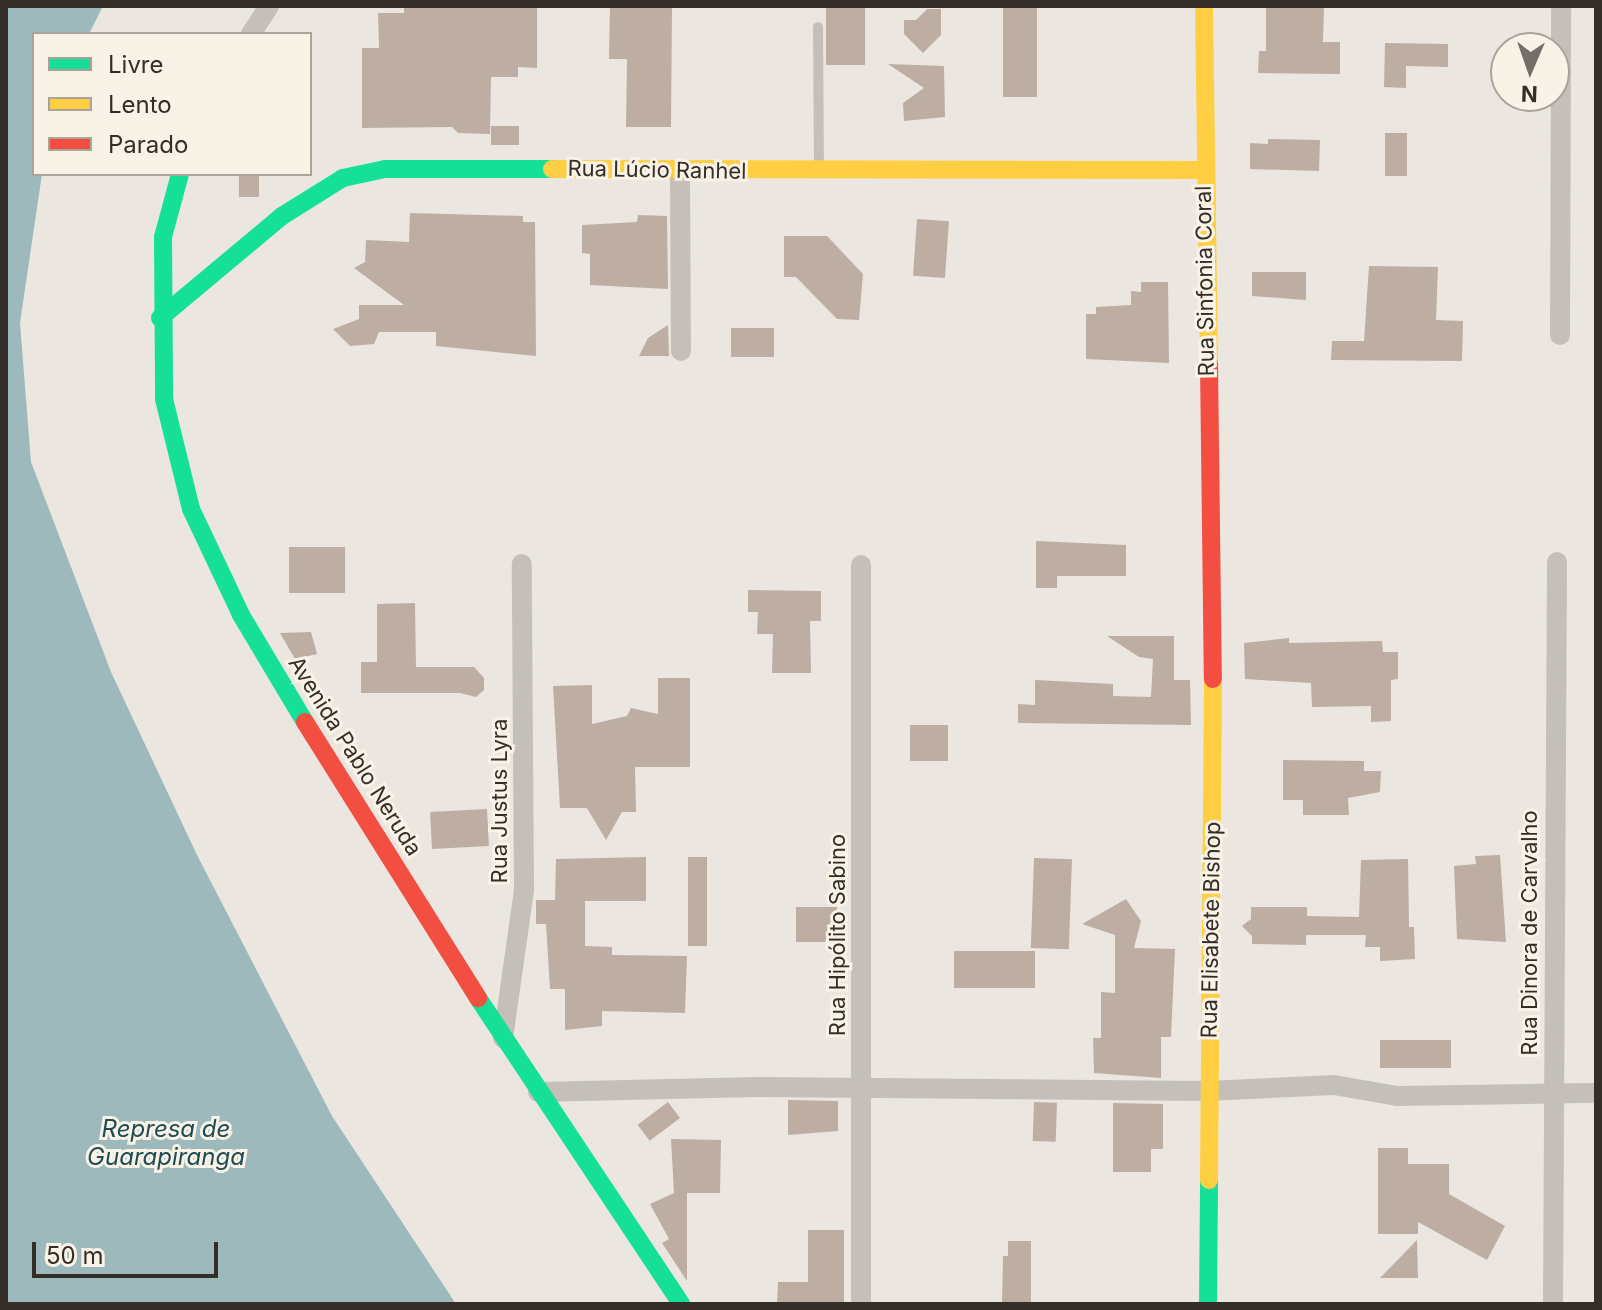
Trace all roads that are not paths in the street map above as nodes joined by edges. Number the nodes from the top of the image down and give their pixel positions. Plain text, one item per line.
1 (269, 6) edge
2 (1204, 6) edge
3 (1561, 6) edge
4 (818, 27) dead end
5 (252, 32) edge
6 (1202, 170) junction
7 (819, 171) junction
8 (680, 172) junction
9 (179, 176) edge
10 (160, 318) junction
11 (1560, 335) dead end
12 (681, 351) dead end
13 (1210, 555) joint
14 (1557, 562) dead end
15 (522, 564) dead end
16 (861, 565) dead end
17 (503, 1038) junction
18 (862, 1088) junction
19 (1208, 1091) junction
20 (538, 1092) junction
21 (1596, 1093) edge
22 (1553, 1096) junction
23 (681, 1304) edge
24 (861, 1304) edge
25 (1208, 1304) edge
26 (1553, 1304) edge

1 - 5 street
2 - 6 street, Rua Sinfonia Coral
3 - 11 street
4 - 7 lane
6 - 7 street, Rua Lúcio Ranhel
6 - 13 street, Rua Sinfonia Coral
7 - 8 street, Rua Lúcio Ranhel
8 - 10 street, Rua Lúcio Ranhel
8 - 12 street
9 - 10 street, Avenida Pablo Neruda
10 - 17 street, Avenida Pablo Neruda
13 - 19 street, Rua Elisabete Bishop
14 - 22 street, Rua Dinora de Carvalho
15 - 17 street, Rua Justus Lyra
16 - 18 street, Rua Hipólito Sabino
17 - 20 street, Avenida Pablo Neruda
18 - 19 street
18 - 20 street
18 - 24 street, Rua Hipólito Sabino
19 - 22 street
19 - 25 street, Rua Elisabete Bishop
20 - 23 street, Avenida Pablo Neruda
21 - 22 street
22 - 26 street, Rua Dinora de Carvalho

